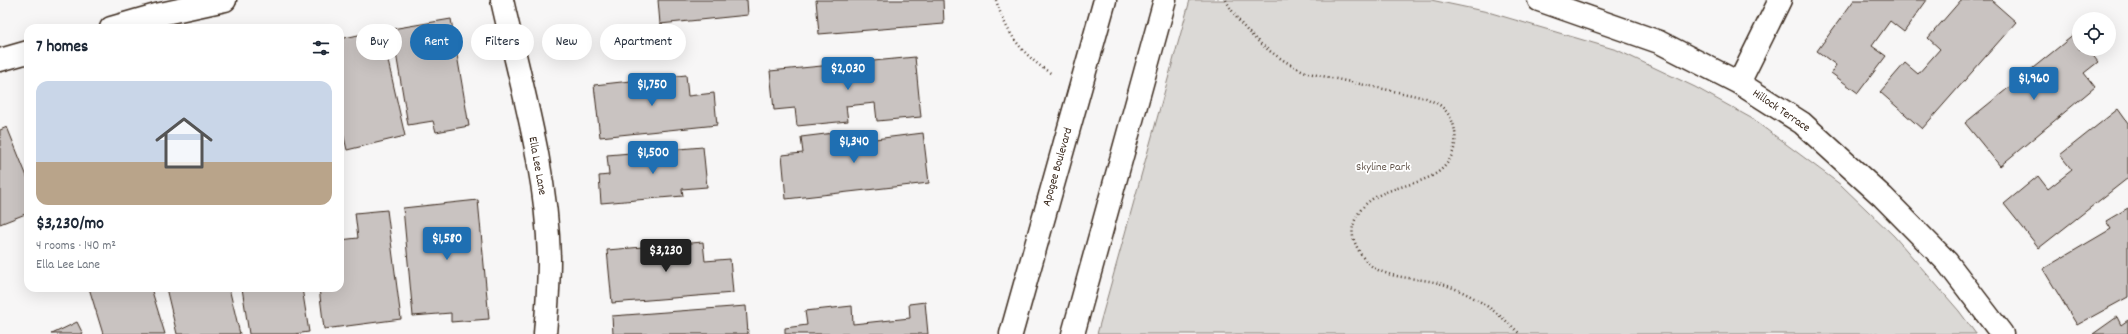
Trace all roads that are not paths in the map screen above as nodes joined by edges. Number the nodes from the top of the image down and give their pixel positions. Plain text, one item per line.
1 (225, 0) edge
2 (502, 0) edge
3 (1105, 0) edge
4 (1165, 0) edge
5 (1539, 0) edge
6 (1780, 0) edge
7 (125, 24) edge
8 (24, 53) edge
9 (0, 60) edge
10 (1739, 83) junction
11 (545, 334) edge
12 (1012, 334) edge
13 (1073, 334) edge
14 (2002, 334) edge

1 - 7 street
2 - 11 street, Ella Lee Lane
3 - 12 street, Apogee Boulevard
4 - 13 street
5 - 10 street, Hillock Terrace
6 - 10 street
8 - 9 street
10 - 14 street, Hillock Terrace

